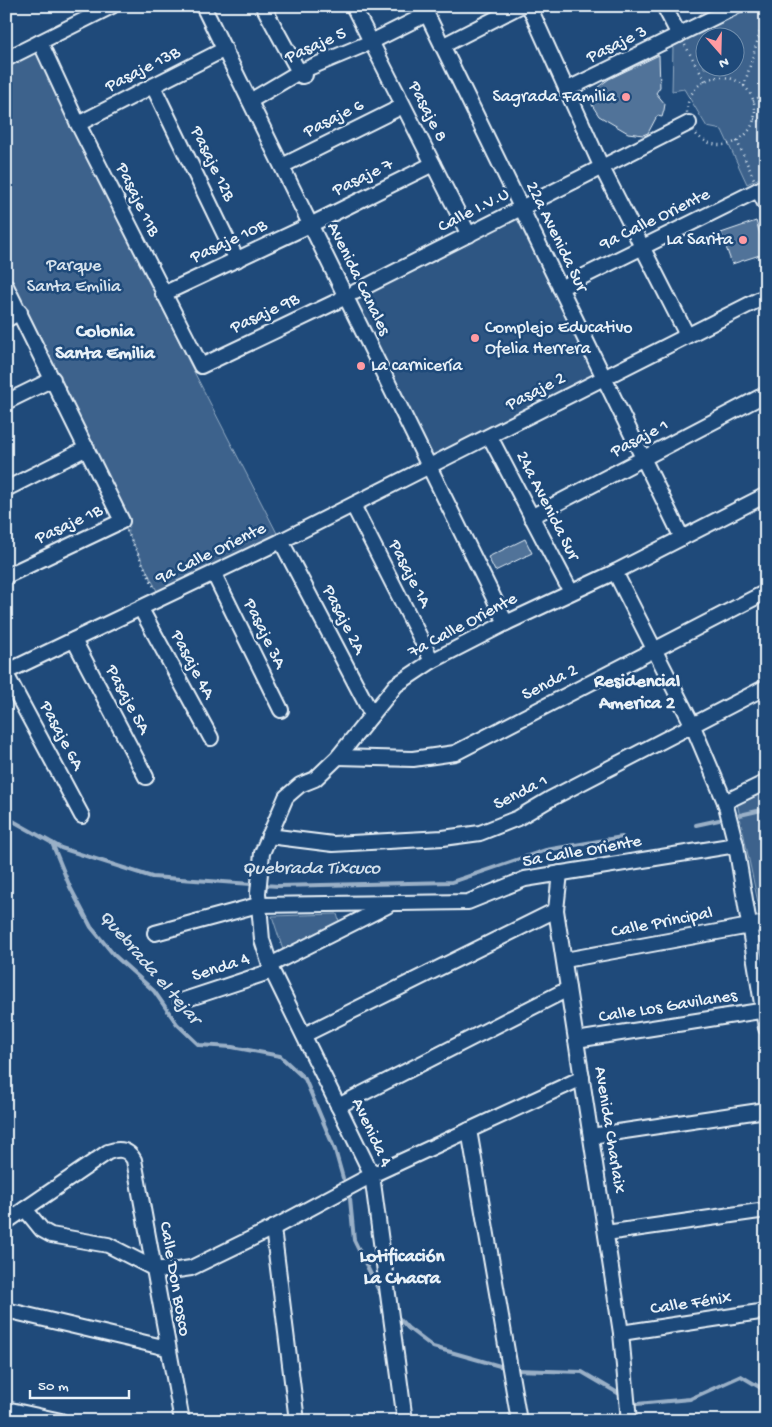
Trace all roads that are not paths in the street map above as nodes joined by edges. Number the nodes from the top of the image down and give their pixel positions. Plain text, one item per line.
1 (112, 6) edge
2 (203, 6) edge
3 (263, 6) edge
4 (352, 6) edge
5 (520, 6) edge
6 (529, 6) edge
7 (664, 6) edge
8 (737, 6) edge
9 (425, 10) edge
10 (679, 35) junction
11 (40, 42) junction
12 (371, 42) junction
13 (442, 46) junction
14 (225, 49) junction
15 (6, 59) edge
16 (299, 72) junction
17 (153, 86) junction
18 (566, 90) junction
19 (250, 101) junction
20 (403, 106) junction
21 (689, 123) road end
22 (78, 124) junction
23 (433, 164) junction
24 (282, 166) junction
25 (602, 168) junction
26 (762, 188) edge
27 (766, 205) edge
28 (521, 208) junction
29 (310, 225) junction
30 (468, 235) junction
31 (642, 248) junction
32 (237, 260) junction
33 (6, 286) edge
34 (560, 288) junction
35 (163, 294) junction
36 (351, 294) junction
37 (766, 296) edge
38 (20, 312) junction
39 (6, 320) edge
40 (687, 335) junction
41 (201, 366) joint
42 (604, 378) junction
43 (53, 379) junction
44 (766, 394) edge
45 (6, 402) edge
46 (490, 437) junction
47 (86, 448) junction
48 (644, 458) junction
49 (429, 466) junction
50 (6, 489) edge
51 (766, 495) edge
52 (353, 505) junction
53 (531, 517) junction
54 (682, 538) junction
55 (281, 541) junction
56 (614, 572) junction
57 (214, 574) junction
58 (6, 576) edge
59 (571, 592) junction
60 (766, 592) edge
61 (141, 609) junction
62 (506, 623) junction
63 (74, 640) junction
64 (654, 650) junction
65 (432, 660) junction
66 (6, 673) edge
67 (766, 687) edge
68 (281, 710) dead end
69 (372, 715) junction
70 (692, 724) junction
71 (211, 738) dead end
72 (338, 757) junction
73 (146, 777) dead end
74 (766, 782) edge
75 (726, 802) junction
76 (82, 816) dead end
77 (269, 836) junction
78 (736, 846) junction
79 (560, 874) junction
80 (258, 899) junction
81 (390, 904) junction
82 (556, 910) junction
83 (766, 923) edge
84 (750, 924) junction
85 (155, 933) dead end
86 (565, 960) junction
87 (271, 968) junction
88 (568, 989) junction
89 (180, 1000) dead end
90 (764, 1011) edge
91 (766, 1028) edge
92 (304, 1036) junction
93 (576, 1040) junction
94 (582, 1078) junction
95 (336, 1101) junction
96 (766, 1110) edge
97 (469, 1130) junction
98 (591, 1136) junction
99 (372, 1175) junction
100 (25, 1209) junction
101 (766, 1210) edge
102 (6, 1222) edge
103 (273, 1228) junction
104 (606, 1233) junction
105 (153, 1268) junction
106 (6, 1310) edge
107 (766, 1312) edge
108 (621, 1333) junction
109 (167, 1348) junction
110 (6, 1410) edge
111 (61, 1421) edge
112 (182, 1421) edge
113 (297, 1421) edge
114 (405, 1421) edge
115 (519, 1421) edge
116 (629, 1421) edge

1 - 11 street
2 - 14 street, Avenida Canales
3 - 16 street
4 - 12 street, Pasaje 8
5 - 13 street
6 - 18 street
7 - 10 street
8 - 10 street, Pasaje 3
9 - 12 street, Pasaje 5
9 - 13 street, 22a Avenida Sur
10 - 18 street, Pasaje 3
11 - 15 street
11 - 22 street, Pasaje 11B
12 - 16 street, Pasaje 5
12 - 20 street, Pasaje 8
13 - 28 street, 22a Avenida Sur
14 - 17 street, Pasaje 13B
14 - 19 street, Avenida Canales
16 - 19 street, Pasaje 5
17 - 22 street, Pasaje 13B
17 - 32 street, Pasaje 12B
18 - 25 street
19 - 24 street, Avenida Canales
20 - 23 street, Pasaje 8
20 - 24 street, Pasaje 6
21 - 25 street, Calle I.V.U
22 - 35 street, Pasaje 11B
23 - 29 street, Pasaje 7
23 - 30 street, Pasaje 8
24 - 29 street, Avenida Canales
25 - 28 street, Calle I.V.U
25 - 31 street
26 - 27 street
26 - 31 street, 9a Calle Oriente
28 - 30 street, Calle I.V.U
28 - 34 street, 22a Avenida Sur
29 - 32 street, Pasaje 10B
29 - 36 street, Avenida Canales
30 - 36 street, Calle I.V.U
31 - 34 street, 9a Calle Oriente
31 - 40 street
32 - 35 street, Pasaje 10B
33 - 38 street
34 - 42 street, 22a Avenida Sur
35 - 41 street, Pasaje 11B
36 - 41 street, Pasaje 9B
36 - 49 street, Avenida Canales
37 - 40 street, Pasaje 2
38 - 39 street
38 - 43 street
40 - 42 street, Pasaje 2
42 - 46 street, Pasaje 2
42 - 48 street, 22a Avenida Sur
43 - 45 street
43 - 47 street
44 - 48 street, Pasaje 1
46 - 49 street, Pasaje 2
46 - 53 street, 24a Avenida Sur
47 - 50 street
47 - 58 street, Pasaje 1B
48 - 53 street, Pasaje 1
48 - 54 street, 22a Avenida Sur
49 - 52 street, 9a Calle Oriente
49 - 62 street, Avenida Canales
51 - 54 street, 7a Calle Oriente
52 - 55 street, 9a Calle Oriente
52 - 65 street, Pasaje 1A
53 - 59 street, 24a Avenida Sur
54 - 56 street, 7a Calle Oriente
55 - 57 street, 9a Calle Oriente
55 - 69 street, Pasaje 2A
56 - 59 street, 7a Calle Oriente
56 - 64 street
57 - 61 street, 9a Calle Oriente
57 - 68 street, Pasaje 3A
59 - 62 street, 7a Calle Oriente
60 - 64 street, Senda 2
61 - 63 street, 9a Calle Oriente
61 - 71 street, Pasaje 4A
62 - 65 street, 7a Calle Oriente
63 - 66 street, 9a Calle Oriente
63 - 73 street, Pasaje 5A
64 - 70 street
64 - 72 street, Senda 2
65 - 69 street, 7a Calle Oriente
66 - 76 street, Pasaje 6A
67 - 70 street, Senda 1
69 - 72 street, 7a Calle Oriente
70 - 75 street
70 - 77 street, Senda 1
72 - 77 street, 7a Calle Oriente
74 - 75 street
75 - 78 street
77 - 80 street, 7a Calle Oriente
78 - 79 street, 5a Calle Oriente
78 - 84 street
79 - 81 street, 5a Calle Oriente
79 - 82 street, Avenida Charlaix
80 - 81 street, 5a Calle Oriente
80 - 85 street, 5a Calle Oriente
80 - 87 street, Avenida 4
81 - 87 street, Senda 4
82 - 86 street, Avenida Charlaix
82 - 92 street
83 - 84 street, Calle Principal
84 - 86 street, Calle Principal
84 - 90 street
86 - 88 street, Avenida Charlaix
87 - 89 street, Senda 4
87 - 92 street, Avenida 4
88 - 93 street, Avenida Charlaix
88 - 95 street
90 - 91 street
90 - 93 street, Calle Los Gavilanes
92 - 95 street, Avenida 4
93 - 94 street, Avenida Charlaix
94 - 97 street
94 - 98 street, Avenida Charlaix
95 - 99 street, Avenida 4
96 - 98 street
97 - 99 street
97 - 115 street
98 - 104 street, Avenida Charlaix
99 - 103 street
99 - 114 street, Avenida 4
100 - 102 street
100 - 105 street
100 - 105 street, Calle Don Bosco
101 - 104 street
103 - 105 street
103 - 113 street
104 - 108 street, Avenida Charlaix
105 - 109 street, Calle Don Bosco
106 - 109 street
107 - 108 street, Calle Fénix
108 - 116 street, Avenida Charlaix
109 - 112 street, Calle Don Bosco
110 - 111 street

